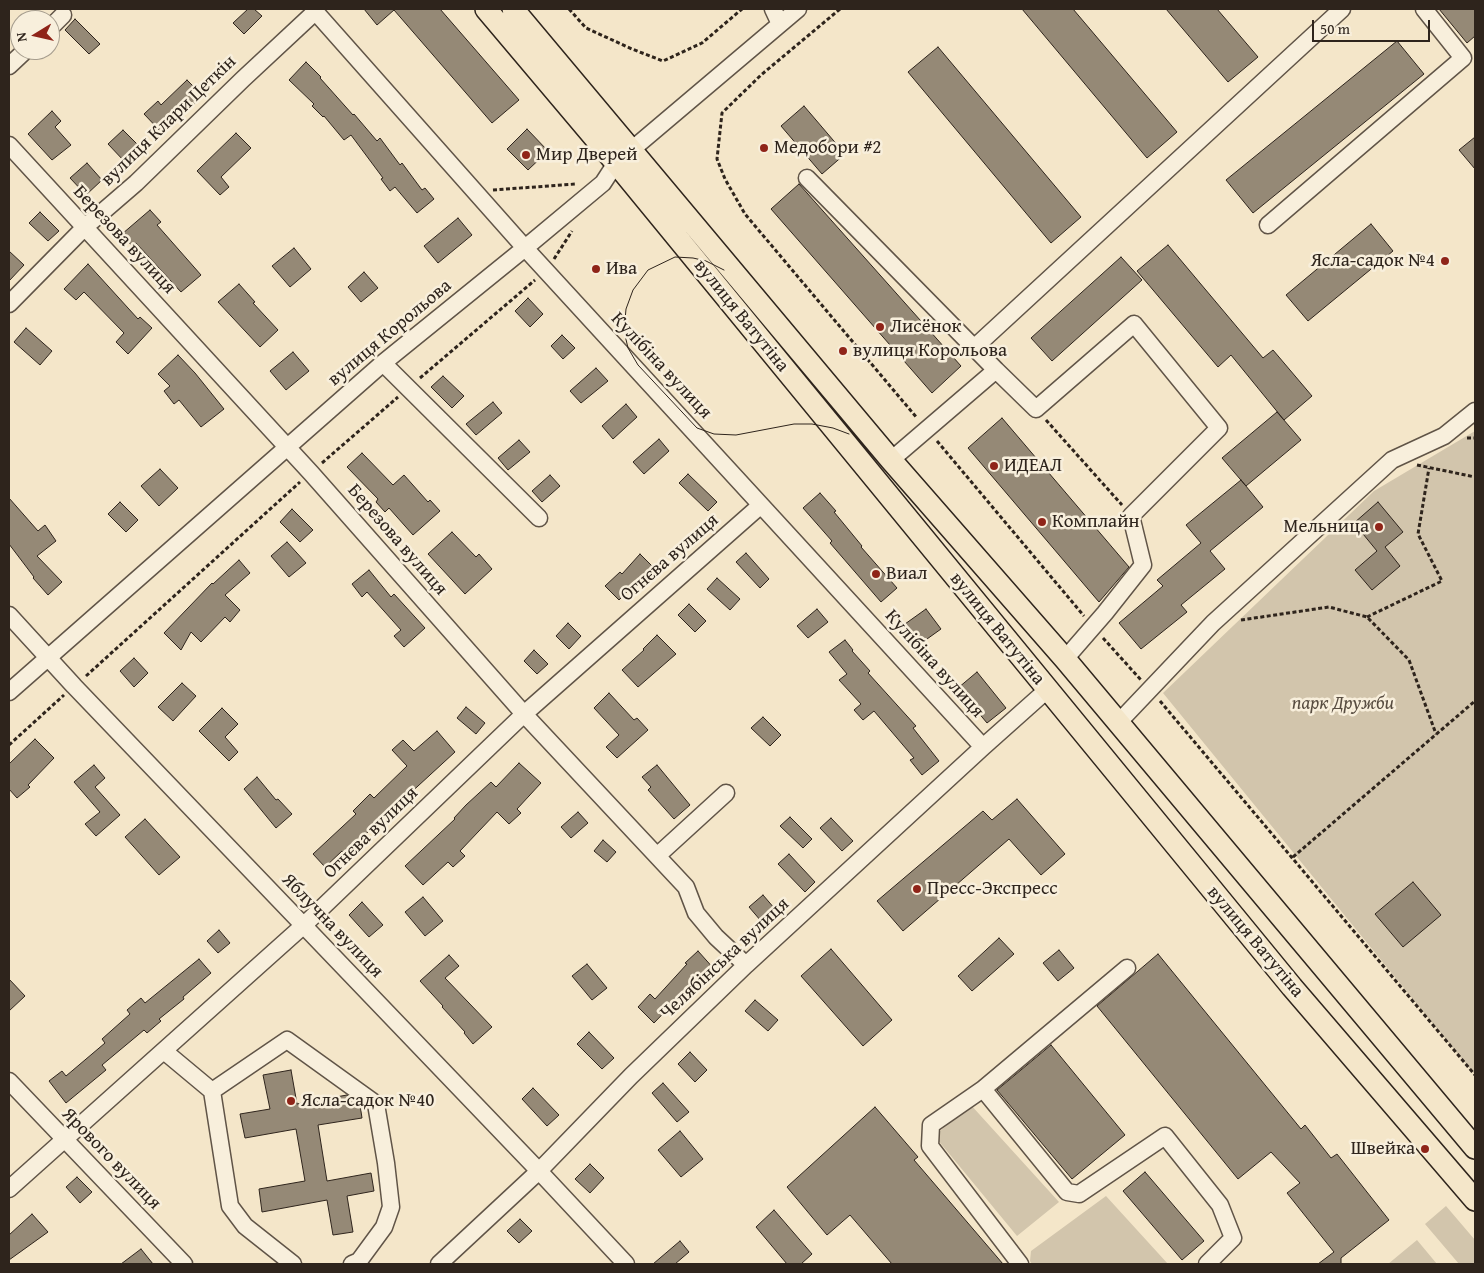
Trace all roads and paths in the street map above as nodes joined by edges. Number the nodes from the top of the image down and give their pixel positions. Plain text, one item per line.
1 (486, 9) edge
2 (513, 9) edge
3 (569, 9) edge
4 (742, 9) edge
5 (773, 9) edge
6 (798, 9) edge
7 (840, 9) edge
8 (1342, 9) edge
9 (1424, 9) edge
10 (314, 10) edge
11 (64, 15) dead end
12 (60, 19) edge
13 (780, 24) junction
14 (9, 146) edge
15 (632, 149) junction
16 (616, 163) junction
17 (807, 178) dead end
18 (1268, 225) dead end
19 (85, 227) junction
20 (525, 248) junction
21 (9, 304) edge
22 (975, 347) junction
23 (383, 363) junction
24 (996, 370) junction
25 (1036, 409) junction
26 (1475, 411) edge
27 (927, 430) junction
28 (287, 447) junction
29 (891, 460) junction
30 (1392, 460) junction
31 (1429, 468) junction
32 (311, 473) junction
33 (1475, 477) edge
34 (761, 504) junction
35 (1131, 516) junction
36 (539, 518) dead end
37 (9, 615) edge
38 (1367, 617) junction
39 (1213, 624) junction
40 (1093, 627) junction
41 (48, 657) junction
42 (1065, 659) junction
43 (74, 686) junction
44 (1047, 690) junction
45 (1150, 690) junction
46 (9, 692) edge
47 (1475, 701) edge
48 (524, 714) junction
49 (1118, 723) junction
50 (1436, 734) junction
51 (9, 744) edge
52 (982, 747) junction
53 (726, 793) dead end
54 (658, 856) junction
55 (1293, 857) junction
56 (304, 925) junction
57 (746, 965) junction
58 (1127, 968) dead end
59 (164, 1051) junction
60 (1475, 1075) edge
61 (9, 1081) edge
62 (983, 1089) junction
63 (212, 1090) junction
64 (66, 1140) junction
65 (1475, 1148) edge
66 (539, 1171) junction
67 (9, 1189) edge
68 (1475, 1200) edge
69 (184, 1264) edge
70 (293, 1264) edge
71 (352, 1264) edge
72 (439, 1264) edge
73 (626, 1264) edge
74 (1020, 1264) edge
75 (1207, 1264) edge

1 - 16 main road, вулиця Ватутіна
2 - 15 main road, вулиця Ватутіна
3 - 4 path
5 - 13 street
6 - 13 street, вулиця Корольова
7 - 27 path
8 - 22 street
9 - 18 street
10 - 19 street, вулиця Клари Цеткін
10 - 20 street, Кулібіна вулиця
11 - 12 street
13 - 15 street, вулиця Корольова
14 - 19 street, Березова вулиця
15 - 16 street, вулиця Корольова
15 - 29 main road, вулиця Ватутіна
16 - 20 street, вулиця Корольова
16 - 44 main road, вулиця Ватутіна
17 - 22 street
19 - 21 street, вулиця Клари Цеткін
19 - 28 street, Березова вулиця
20 - 23 street, вулиця Корольова
20 - 34 street, Кулібіна вулиця
22 - 24 street
23 - 28 street, вулиця Корольова
23 - 36 street
24 - 25 street
24 - 27 street
25 - 35 path
25 - 35 street
26 - 30 street
27 - 29 street
27 - 40 path
28 - 32 street, Березова вулиця
28 - 41 street, вулиця Корольова
29 - 42 main road, вулиця Ватутіна
30 - 31 path
30 - 39 street
31 - 33 path
31 - 38 path
32 - 43 path
32 - 48 street, Березова вулиця
34 - 48 street, Огнєва вулиця
34 - 52 street, Кулібіна вулиця
35 - 40 street
37 - 41 street, Яблучна вулиця
38 - 39 path
38 - 50 path
39 - 45 street
40 - 42 street
40 - 45 path
41 - 43 street, Яблучна вулиця
41 - 46 street, вулиця Корольова
42 - 49 main road, вулиця Ватутіна
43 - 51 path
43 - 56 street, Яблучна вулиця
44 - 52 street, Челябінська вулиця
44 - 68 main road, вулиця Ватутіна
45 - 49 street
45 - 55 path
47 - 50 path
48 - 54 street, Березова вулиця
48 - 56 street, Огнєва вулиця
49 - 65 main road, вулиця Ватутіна
50 - 55 path
52 - 57 street, Челябінська вулиця
53 - 54 street
54 - 57 street, Березова вулиця
55 - 60 path
56 - 59 street, Огнєва вулиця
56 - 66 street, Яблучна вулиця
57 - 66 street, Челябінська вулиця
58 - 62 street
59 - 63 street
59 - 64 street, Огнєва вулиця
61 - 64 street, Ярового вулиця
62 - 74 street
62 - 75 street
63 - 70 street
63 - 71 street
64 - 67 street, Огнєва вулиця
64 - 69 street, Ярового вулиця
66 - 72 street, Челябінська вулиця
66 - 73 street, Яблучна вулиця

